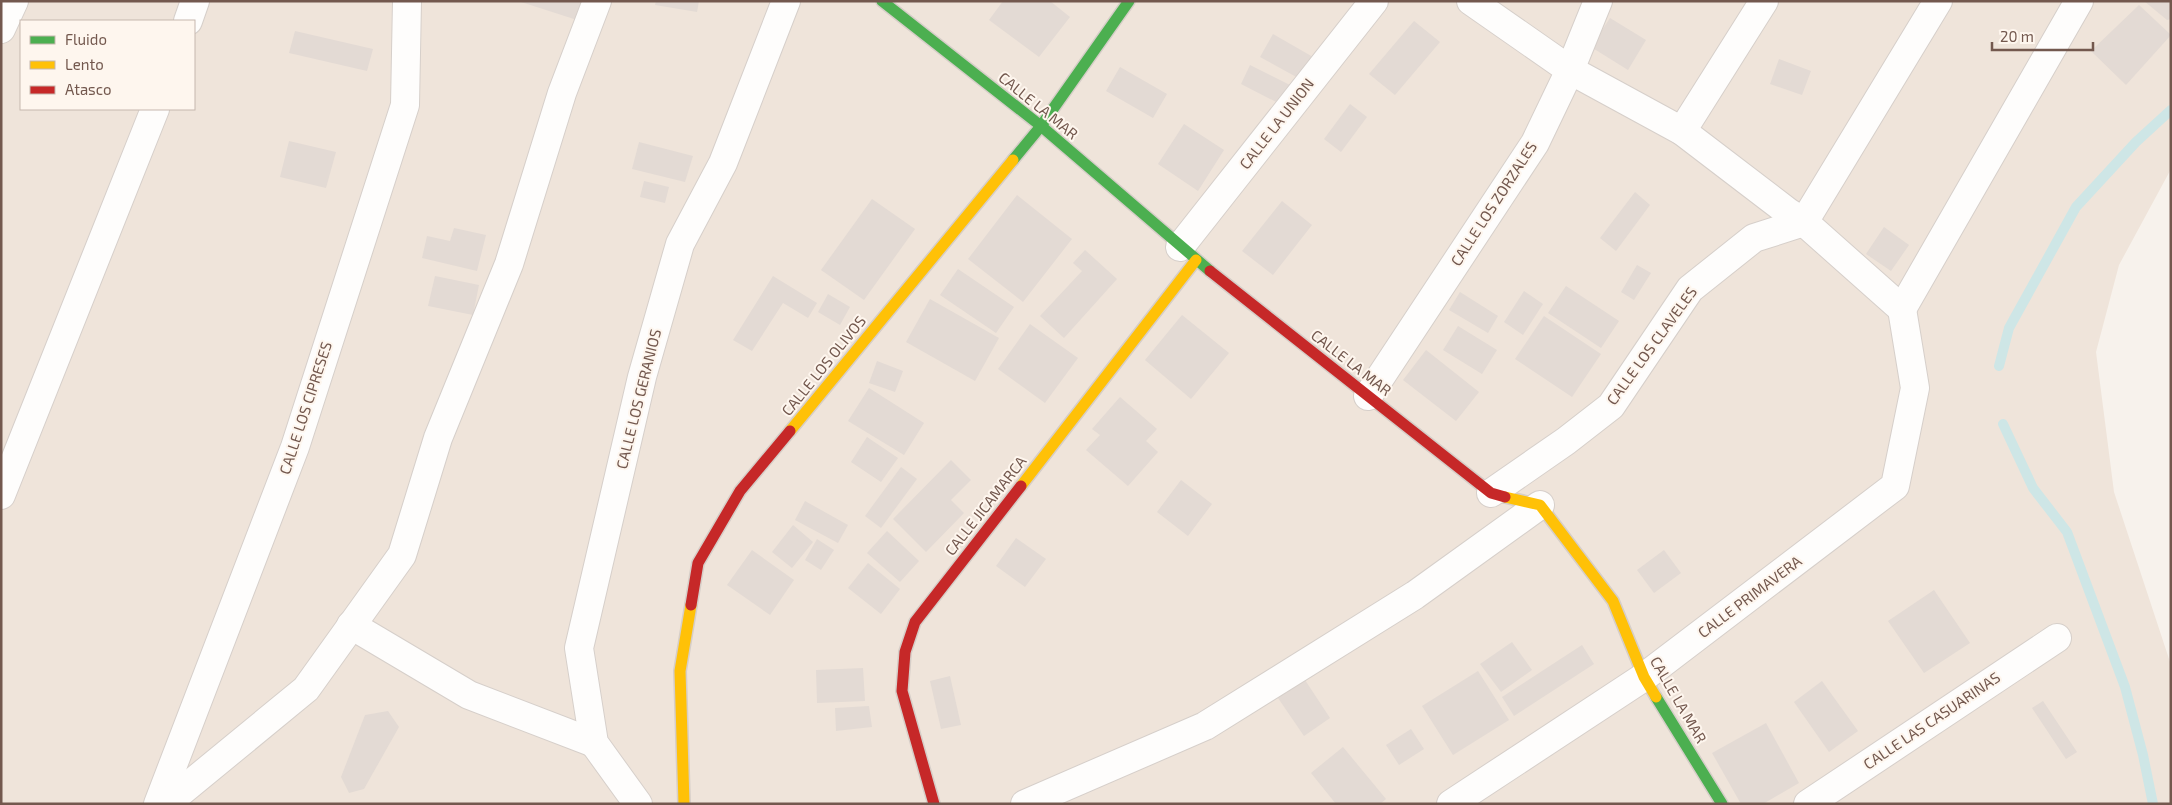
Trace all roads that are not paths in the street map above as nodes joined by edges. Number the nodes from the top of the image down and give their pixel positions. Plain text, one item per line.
1 (14, 1) edge
2 (196, 1) edge
3 (407, 1) edge
4 (597, 1) edge
5 (786, 1) edge
6 (882, 1) edge
7 (1130, 1) edge
8 (1374, 1) edge
9 (1471, 1) edge
10 (1598, 1) edge
11 (1764, 1) edge
12 (1938, 1) edge
13 (2080, 1) edge
14 (188, 20) edge
15 (1, 29) edge
16 (1570, 70) junction
17 (155, 110) edge
18 (1041, 126) junction
19 (1682, 131) junction
20 (1804, 222) junction
21 (1188, 254) junction
22 (1902, 308) junction
23 (1368, 396) junction
24 (1491, 493) junction
25 (1, 495) edge
26 (1540, 505) junction
27 (352, 625) junction
28 (2057, 638) dead end
29 (1644, 677) junction
30 (594, 743) junction
31 (630, 800) edge
32 (158, 804) edge
33 (166, 804) edge
34 (684, 804) edge
35 (934, 804) edge
36 (1025, 804) edge
37 (1451, 804) edge
38 (1722, 804) edge
39 (1808, 804) edge

1 - 15 street
2 - 14 street
3 - 32 street, CALLE LOS CIPRESES
4 - 27 street
5 - 30 street, CALLE LOS GERANIOS
6 - 18 street, CALLE LA MAR
7 - 18 street, CALLE LOS OLIVOS
8 - 21 street, CALLE LA UNION
9 - 16 street
10 - 16 street, CALLE LOS ZORZALES
11 - 19 street
12 - 20 street
13 - 22 street
16 - 19 street
16 - 23 street, CALLE LOS ZORZALES
17 - 25 street
18 - 21 street, CALLE LA MAR
18 - 34 street, CALLE LOS OLIVOS
19 - 20 street
20 - 22 street
20 - 24 street, CALLE LOS CLAVELES
21 - 23 street, CALLE LA MAR
21 - 35 street, CALLE JICAMARCA
22 - 29 street, CALLE PRIMAVERA
23 - 24 street, CALLE LA MAR
24 - 26 street, CALLE LA MAR
26 - 29 street, CALLE LA MAR
26 - 36 street
27 - 30 street
27 - 33 street
28 - 39 street, CALLE LAS CASUARINAS
29 - 37 street, CALLE PRIMAVERA
29 - 38 street, CALLE LA MAR
30 - 31 street, CALLE LOS GERANIOS

